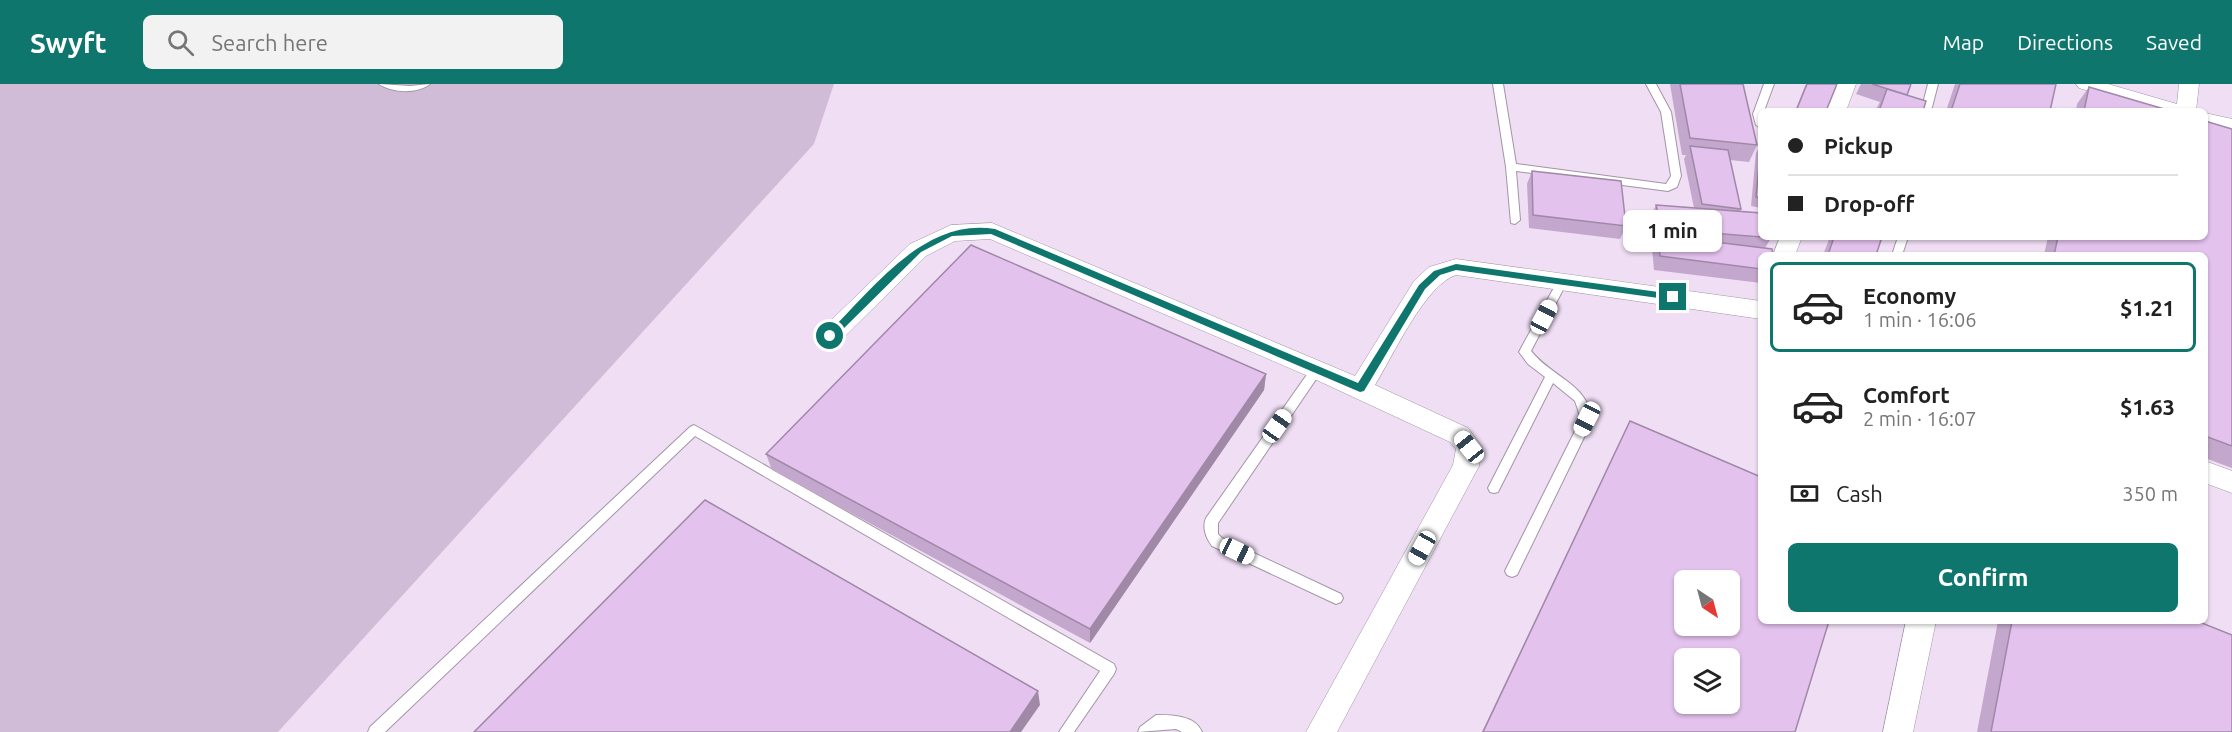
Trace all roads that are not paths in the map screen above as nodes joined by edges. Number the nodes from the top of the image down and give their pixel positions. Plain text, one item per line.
1 (384, 84) edge
2 (425, 84) edge
3 (1498, 84) edge
4 (1651, 84) edge
5 (1769, 84) edge
6 (1846, 84) edge
7 (1933, 84) edge
8 (2086, 84) edge
9 (2189, 84) edge
10 (1760, 108) edge
11 (1837, 108) edge
12 (1927, 108) edge
13 (2168, 108) edge
14 (2186, 108) edge
15 (2208, 120) edge
16 (2232, 126) edge
17 (1511, 167) junction
18 (1515, 220) dead end
19 (1562, 282) junction
20 (1758, 310) edge
21 (830, 336) dead end
22 (1317, 369) junction
23 (1551, 376) junction
24 (1360, 388) junction
25 (2208, 473) edge
26 (2232, 482) edge
27 (1494, 488) dead end
28 (1512, 571) dead end
29 (1336, 598) dead end
30 (1920, 624) edge
31 (375, 732) edge
32 (1066, 732) edge
33 (1145, 732) edge
34 (1195, 732) edge
35 (1321, 732) edge
36 (1898, 732) edge

1 - 2 lane
3 - 17 lane
4 - 17 lane
5 - 10 lane
6 - 11 street
7 - 12 lane
8 - 13 street
9 - 14 street
15 - 16 street
17 - 18 lane
19 - 20 street
19 - 23 lane
19 - 24 street
21 - 22 street
22 - 24 street
22 - 29 lane
23 - 27 lane
23 - 28 lane
24 - 35 street
25 - 26 street
30 - 36 street
31 - 32 lane
33 - 34 lane

